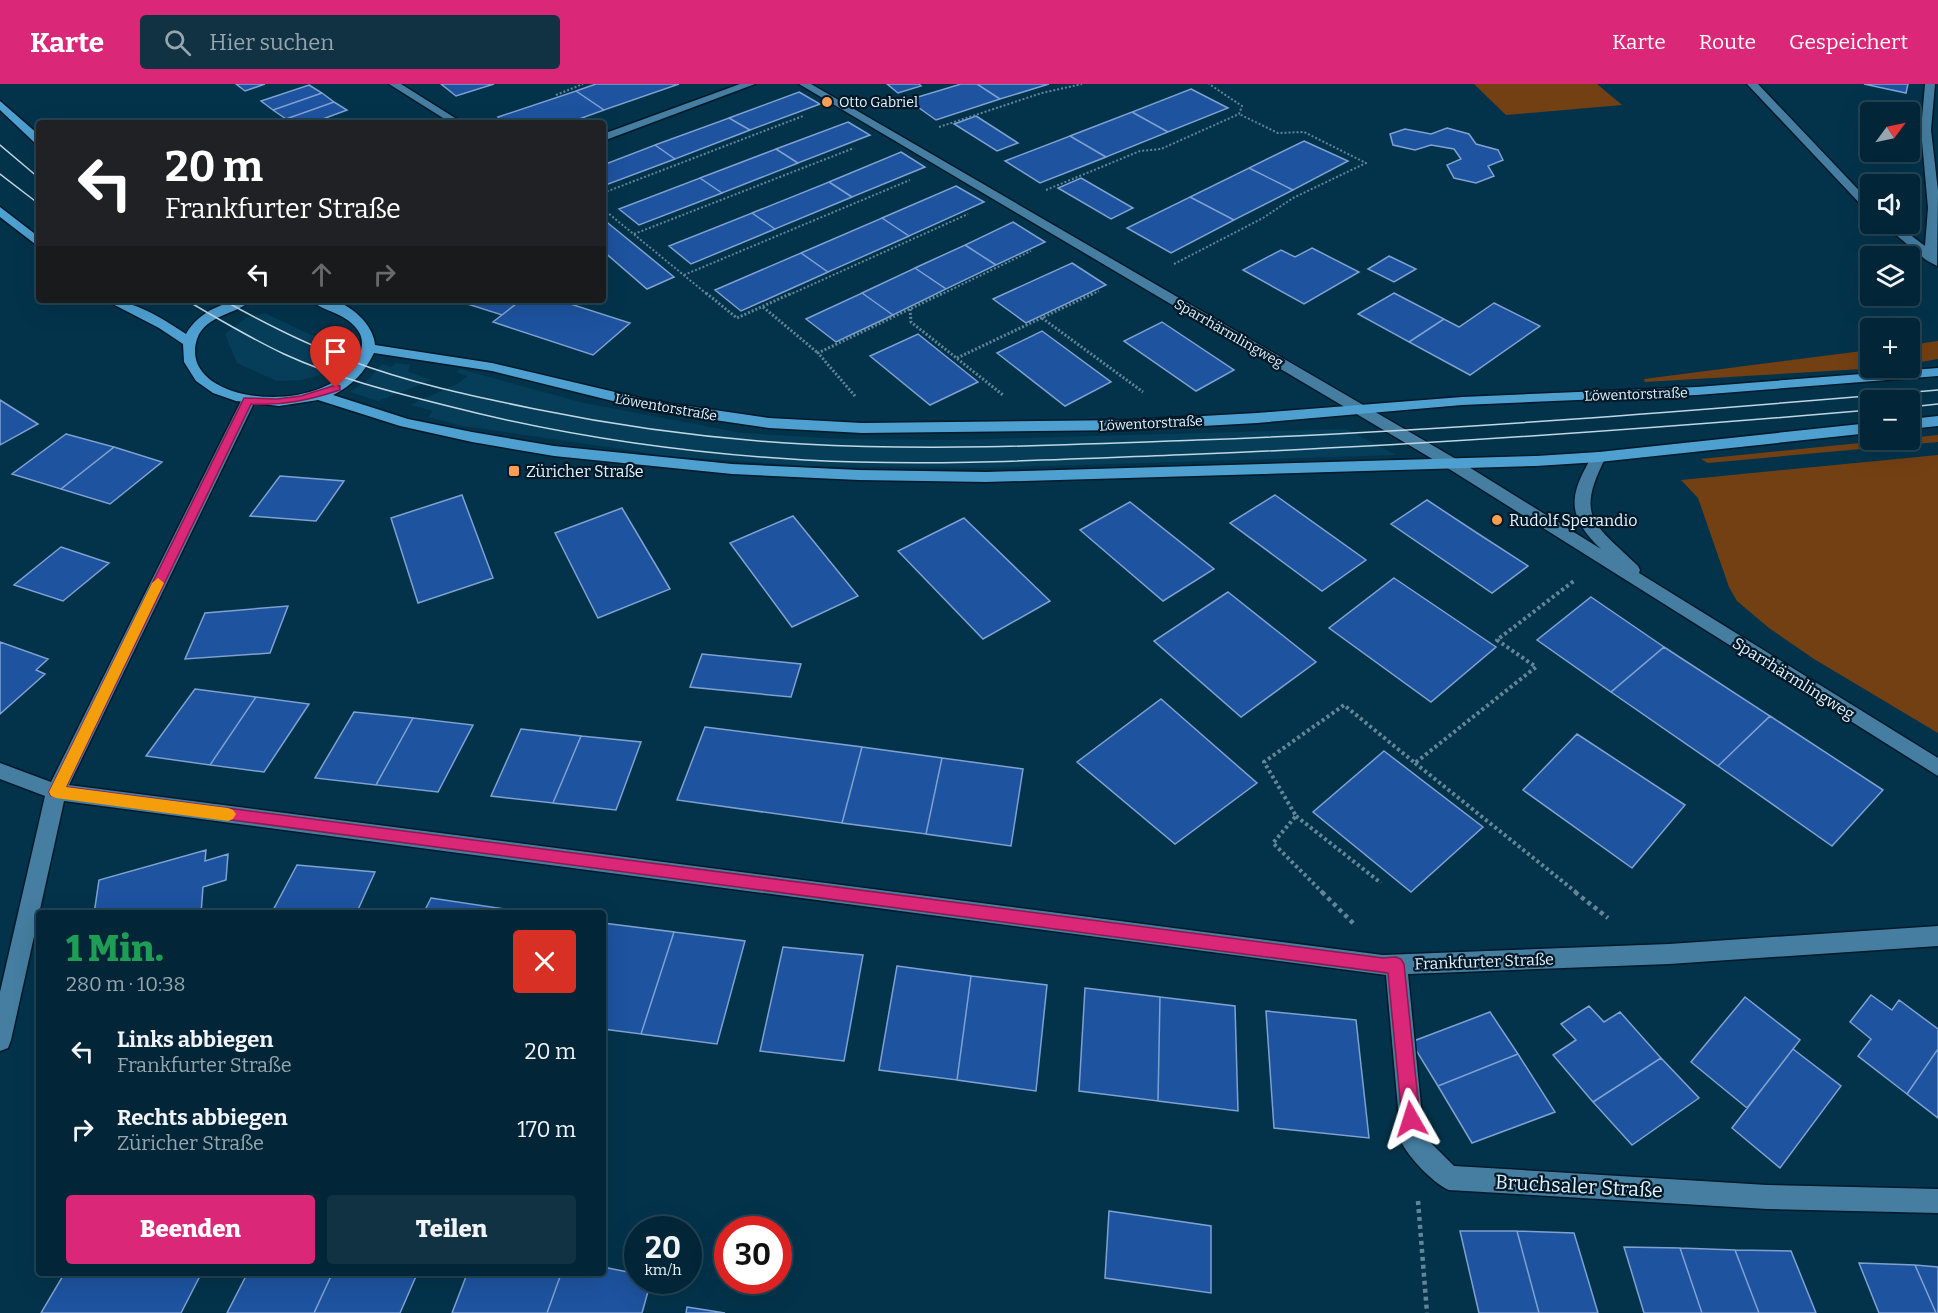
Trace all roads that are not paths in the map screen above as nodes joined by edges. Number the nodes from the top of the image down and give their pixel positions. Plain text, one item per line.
1 (394, 84) edge
2 (750, 84) edge
3 (804, 84) edge
4 (1752, 84) edge
5 (1930, 84) edge
6 (0, 104) edge
7 (453, 120) edge
8 (606, 137) edge
9 (36, 138) edge
10 (1860, 197) edge
11 (1936, 208) edge
12 (0, 211) edge
13 (1902, 234) edge
14 (36, 241) edge
15 (1934, 260) edge
16 (117, 303) edge
17 (239, 303) edge
18 (327, 303) edge
19 (189, 342) junction
20 (370, 348) junction
21 (1938, 372) edge
22 (319, 395) junction
23 (248, 401) junction
24 (1359, 410) junction
25 (1938, 421) edge
26 (1920, 423) edge
27 (1860, 429) edge
28 (1599, 457) junction
29 (1451, 463) junction
30 (1650, 588) junction
31 (1938, 768) edge
32 (0, 771) edge
33 (56, 792) junction
34 (1938, 936) edge
35 (1396, 964) junction
36 (0, 1040) edge
37 (1938, 1201) edge

1 - 7 street
2 - 8 street
3 - 24 street, Sparrhärmlingweg
4 - 10 street
5 - 11 street
6 - 9 main road
11 - 15 street
12 - 14 main road
13 - 15 street
16 - 19 main road
17 - 19 main road
18 - 20 main road
19 - 23 main road
20 - 22 main road
20 - 24 main road, Löwentorstraße
21 - 24 main road, Löwentorstraße
22 - 23 main road
22 - 29 main road
23 - 33 street
24 - 29 street, Sparrhärmlingweg
25 - 26 main road
27 - 28 main road
28 - 29 main road
28 - 30 street, Sparrhärmlingweg
29 - 30 street, Sparrhärmlingweg
30 - 31 street, Sparrhärmlingweg
32 - 33 street, Frankfurter Straße
33 - 35 street, Frankfurter Straße
33 - 36 street
34 - 35 street, Frankfurter Straße
35 - 37 street, Bruchsaler Straße

